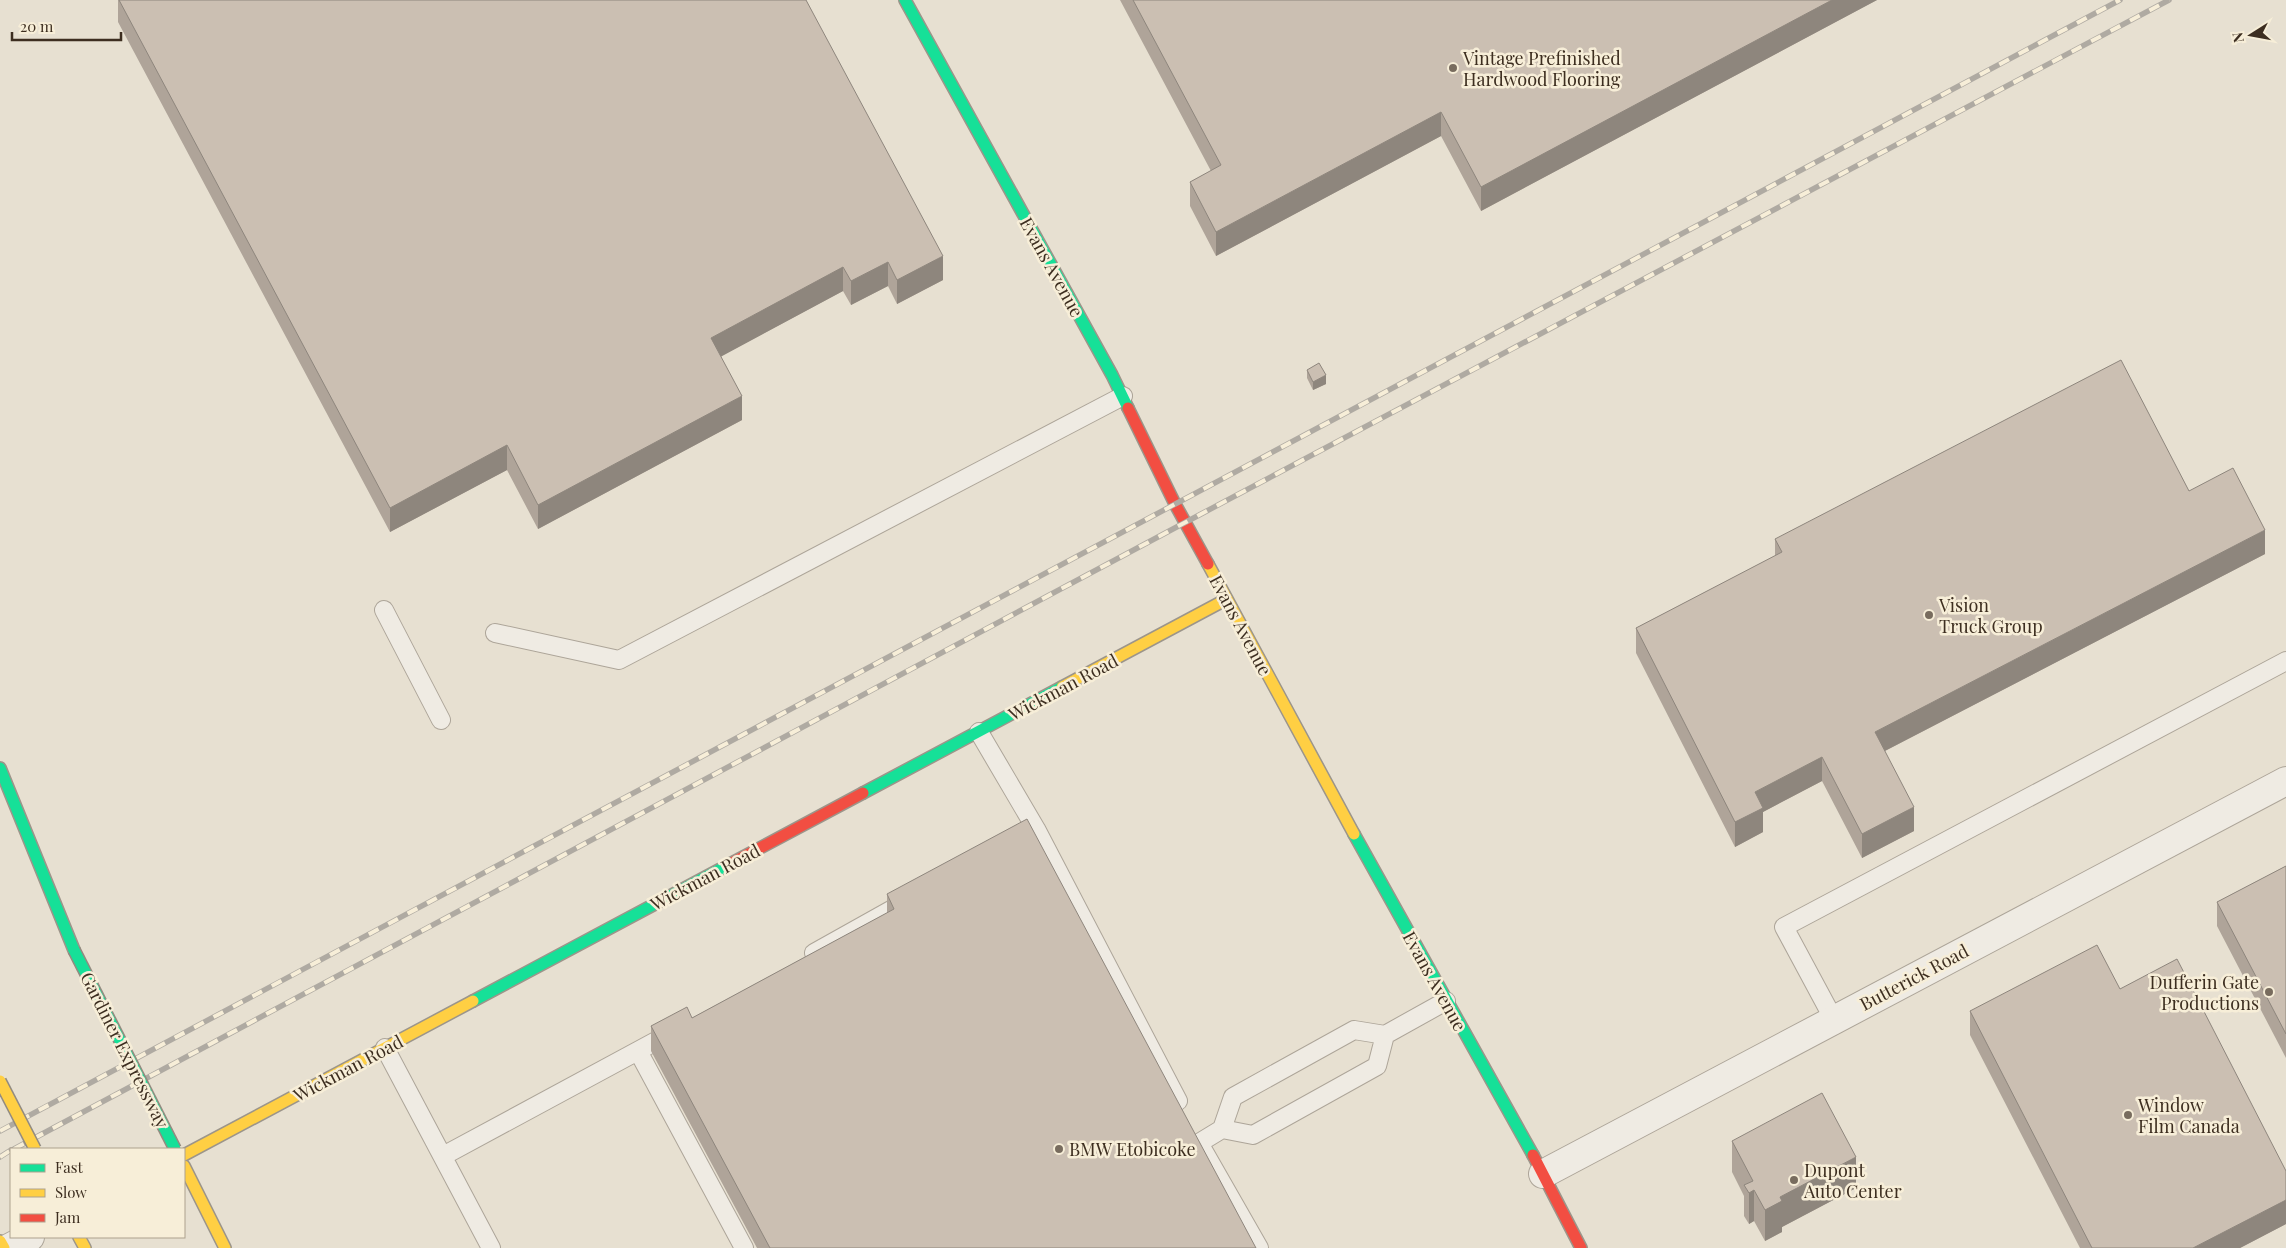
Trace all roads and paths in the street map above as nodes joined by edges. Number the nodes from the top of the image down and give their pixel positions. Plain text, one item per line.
1 (905, 0) edge
2 (1123, 396) junction
3 (1227, 599) junction
4 (384, 610) dead end
5 (495, 633) dead end
6 (2286, 661) edge
7 (441, 720) dead end
8 (979, 732) junction
9 (0, 768) edge
10 (2286, 781) edge
11 (4, 811) dead end
12 (1036, 829) junction
13 (1002, 848) edge
14 (925, 890) edge
15 (74, 950) junction
16 (798, 961) edge
17 (1446, 1001) junction
18 (1834, 1020) junction
19 (689, 1023) edge
20 (1385, 1035) junction
21 (385, 1048) junction
22 (638, 1051) junction
23 (0, 1081) edge
24 (1222, 1129) junction
25 (1199, 1143) junction
26 (34, 1148) edge
27 (174, 1148) edge
28 (185, 1154) edge
29 (443, 1156) junction
30 (185, 1168) edge
31 (1543, 1174) junction
32 (28, 1238) edge
33 (0, 1241) edge
34 (4, 1248) edge
35 (9, 1248) edge
36 (225, 1248) edge
37 (491, 1248) edge
38 (744, 1248) edge
39 (1259, 1248) edge
40 (1581, 1248) edge

1 - 2 main road, Evans Avenue
2 - 3 main road, Evans Avenue
2 - 5 lane
3 - 8 main road, Wickman Road
3 - 17 main road, Evans Avenue
4 - 7 lane
6 - 18 lane
8 - 12 lane
8 - 21 main road, Wickman Road
9 - 15 main road, Gardiner Expressway
10 - 18 street, Butterick Road
11 - 15 main road, Gardiner Expressway
12 - 13 lane
12 - 25 lane
14 - 16 lane
15 - 27 main road, Gardiner Expressway, bridge
17 - 20 lane
17 - 31 main road, Evans Avenue
18 - 31 street, Butterick Road
19 - 22 lane
20 - 24 lane
20 - 24 lane
21 - 28 main road, Wickman Road
21 - 29 lane
22 - 29 lane
22 - 38 lane
23 - 26 main road, bridge
24 - 25 lane
25 - 39 lane
29 - 37 lane
30 - 36 main road
31 - 40 main road, Evans Avenue
32 - 35 street
33 - 34 main road

